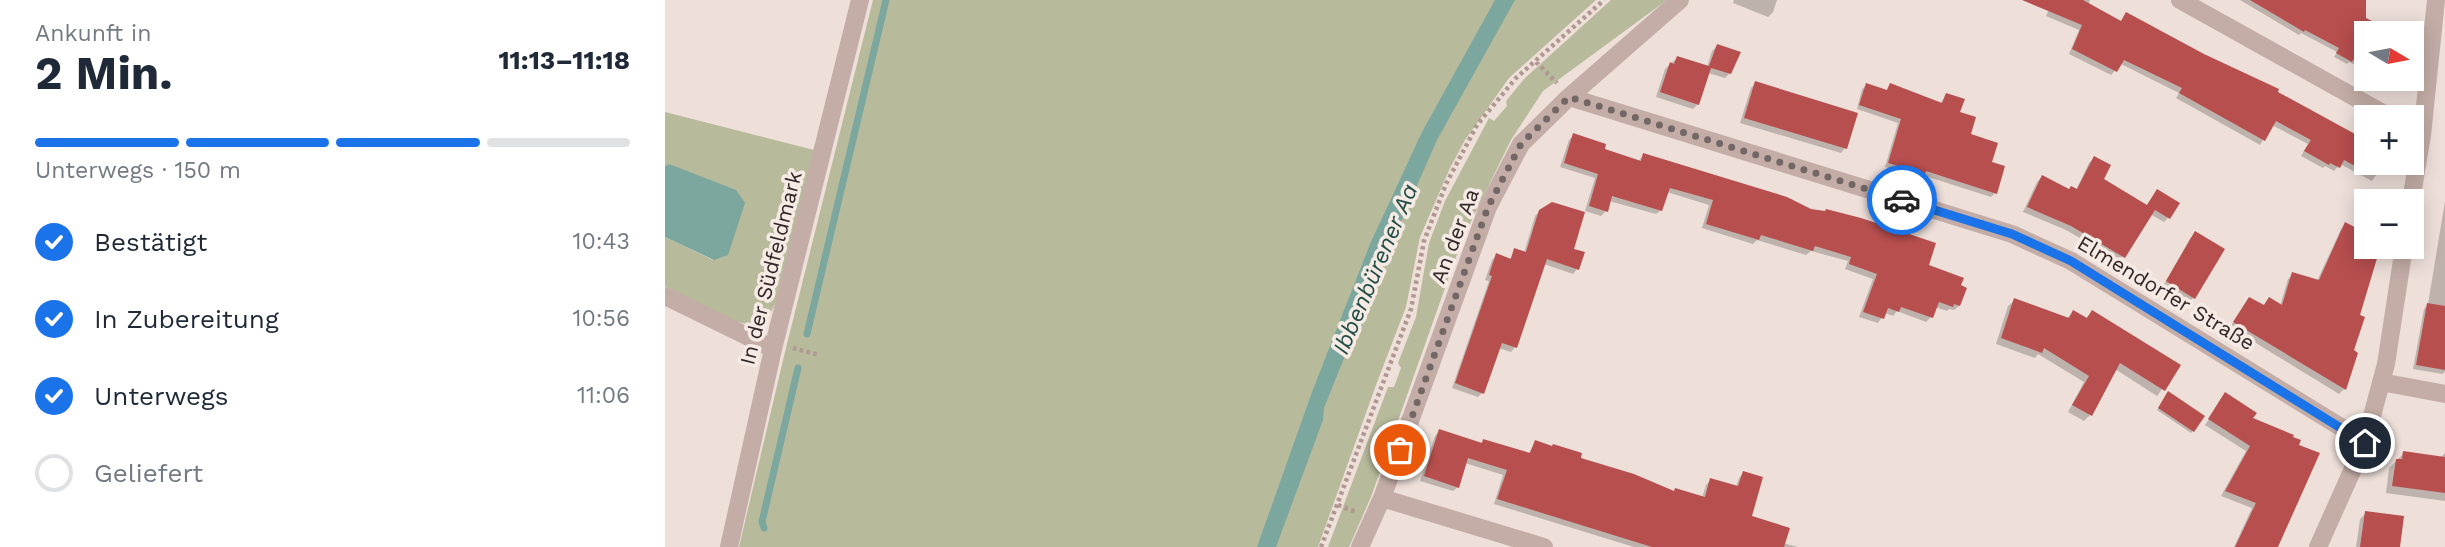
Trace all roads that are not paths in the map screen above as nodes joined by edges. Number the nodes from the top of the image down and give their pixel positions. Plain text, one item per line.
1 (860, 0) edge
2 (1680, 0) edge
3 (2180, 0) edge
4 (2436, 0) edge
5 (1569, 97) junction
6 (2368, 105) edge
7 (2420, 105) edge
8 (2402, 259) edge
9 (665, 296) edge
10 (774, 346) junction
11 (2381, 382) junction
12 (2445, 394) edge
13 (2365, 443) junction
14 (1382, 498) junction
15 (729, 547) edge
16 (1360, 547) edge
17 (1544, 547) edge
18 (2318, 547) edge

1 - 10 street, In der Südfeldmark
2 - 5 street, An der Aa
3 - 6 street
4 - 7 street
5 - 13 street, Elmendorfer Straße
5 - 14 street, An der Aa
8 - 11 street
9 - 10 street
10 - 15 street, In der Südfeldmark
11 - 12 street
11 - 13 street
13 - 18 street
14 - 16 street, An der Aa
14 - 17 street

